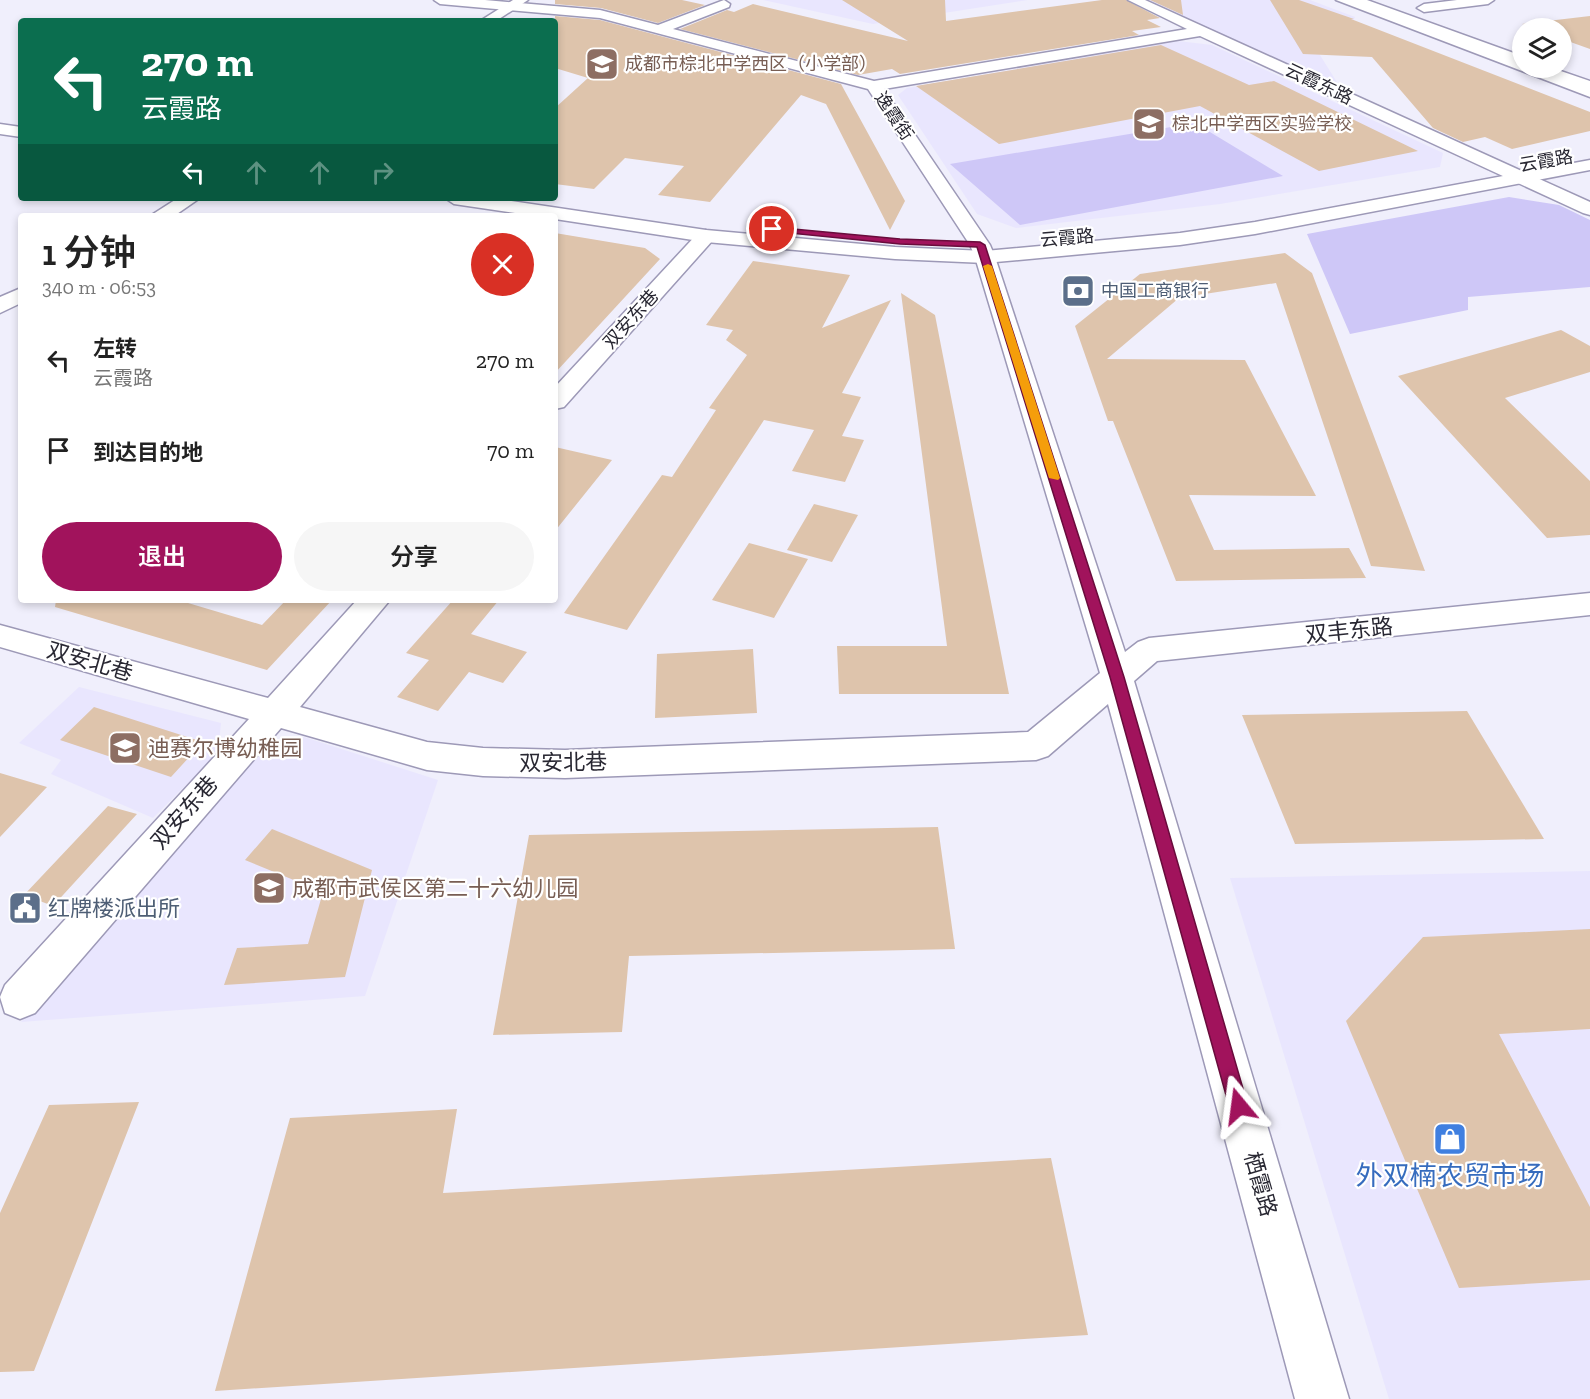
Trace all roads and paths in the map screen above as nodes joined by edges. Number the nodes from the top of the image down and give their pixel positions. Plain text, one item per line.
1 (440, 0) edge
2 (1134, 0) edge
3 (1342, 0) edge
4 (1355, 0) edge
5 (1373, 0) edge
6 (1488, 0) edge
7 (518, 3) edge
8 (724, 4) dead end
9 (493, 18) edge
10 (1457, 20) dead end
11 (661, 29) junction
12 (1203, 31) junction
13 (1512, 50) edge
14 (1512, 57) edge
15 (1512, 63) edge
16 (1572, 73) edge
17 (1552, 78) edge
18 (1567, 78) edge
19 (1590, 79) edge
20 (874, 86) junction
21 (1590, 86) edge
22 (1590, 92) edge
23 (0, 119) edge
24 (18, 122) edge
25 (0, 129) edge
26 (18, 132) edge
27 (1590, 154) edge
28 (1590, 165) edge
29 (1513, 173) junction
30 (186, 201) edge
31 (474, 201) edge
32 (558, 201) edge
33 (1590, 209) edge
34 (165, 213) edge
35 (553, 213) edge
36 (558, 214) edge
37 (706, 236) junction
38 (982, 251) junction
39 (18, 296) edge
40 (0, 306) edge
41 (558, 399) edge
42 (372, 603) edge
43 (1590, 604) edge
44 (0, 636) edge
45 (1117, 677) junction
46 (273, 711) junction
47 (20, 999) dead end
48 (1322, 1399) edge

1 - 7 main road, 逸霞街
2 - 12 main road, 云霞东路
3 - 15 main road
4 - 14 main road
5 - 13 main road
6 - 10 main road
7 - 9 main road
7 - 11 main road, 逸霞街
8 - 11 main road
11 - 20 main road, 逸霞街
12 - 20 main road
12 - 29 main road, 云霞东路
16 - 19 main road
17 - 22 main road
18 - 21 main road
20 - 38 main road, 逸霞街
23 - 24 main road
25 - 26 main road
27 - 29 main road, 云霞路
28 - 29 main road
29 - 33 main road, 云霞东路
29 - 38 main road
30 - 34 main road
31 - 35 main road
32 - 38 main road
36 - 37 main road
37 - 38 main road
37 - 41 main road, 双安东巷
38 - 45 main road, 栖霞路
39 - 40 main road
42 - 46 main road, 双安东巷
43 - 45 main road, 双丰东路
44 - 46 main road, 双安北巷
45 - 46 main road, 双安北巷
45 - 48 main road, 栖霞路
46 - 47 main road, 双安东巷

